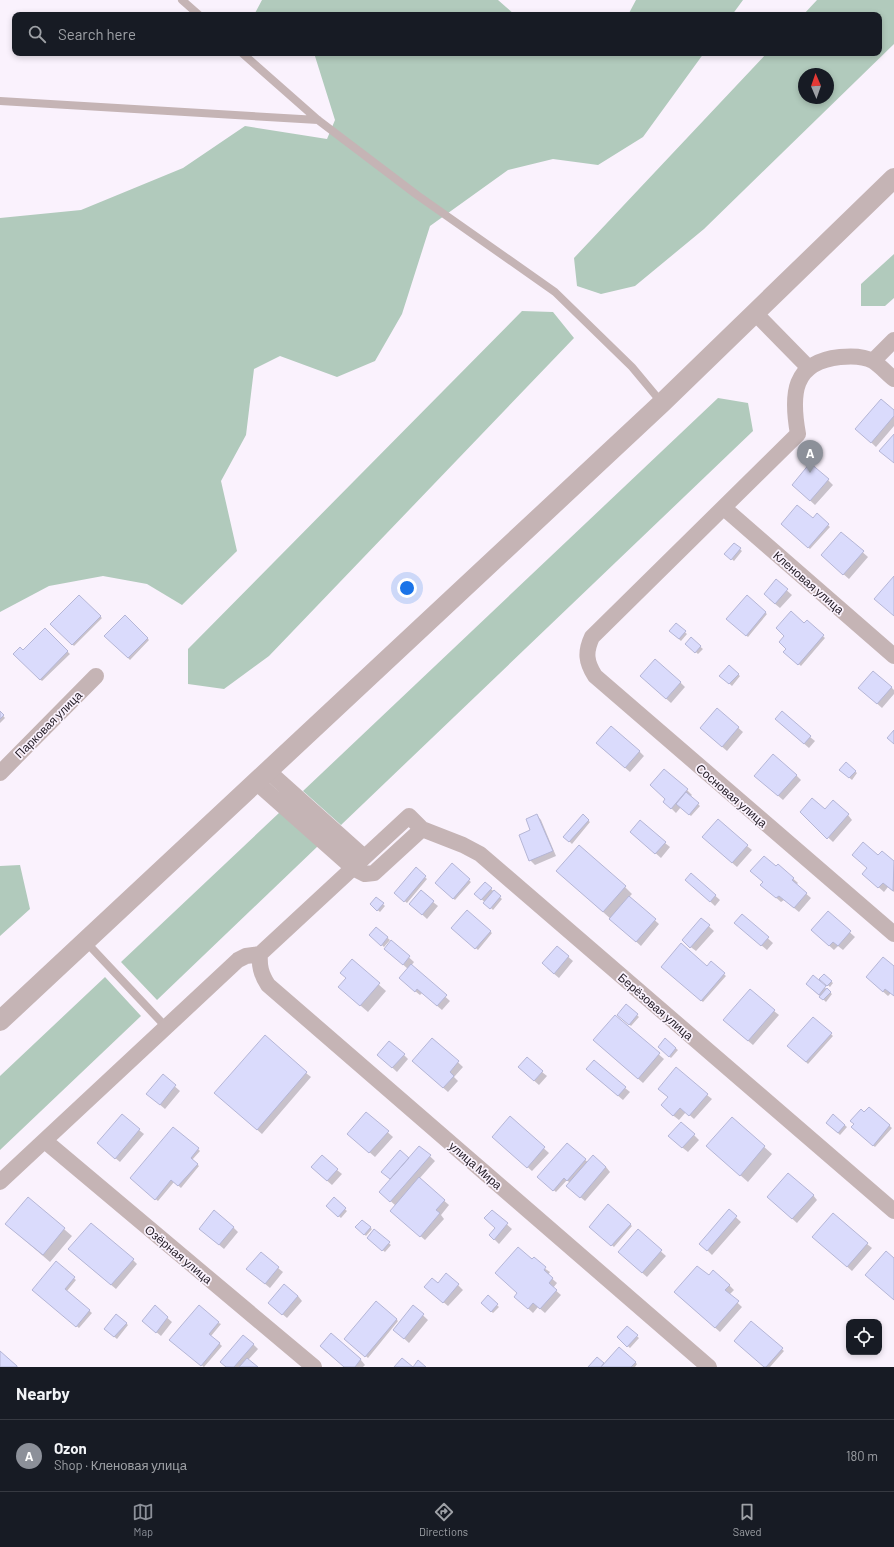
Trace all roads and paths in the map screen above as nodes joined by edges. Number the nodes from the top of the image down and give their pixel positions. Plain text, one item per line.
1 (182, 0) edge
2 (196, 12) edge
3 (245, 56) edge
4 (0, 101) edge
5 (318, 120) junction
6 (894, 178) edge
7 (756, 314) junction
8 (894, 340) edge
9 (872, 361) junction
10 (808, 367) junction
11 (894, 380) edge
12 (662, 403) junction
13 (724, 508) junction
14 (894, 656) edge
15 (96, 676) dead end
16 (0, 773) edge
17 (262, 776) junction
18 (422, 829) junction
19 (358, 862) junction
20 (894, 934) edge
21 (86, 941) junction
22 (260, 954) junction
23 (0, 1021) edge
24 (166, 1027) junction
25 (45, 1140) junction
26 (0, 1182) edge
27 (894, 1211) edge
28 (314, 1367) edge
29 (709, 1367) edge

1 - 2 lane
3 - 5 lane
4 - 5 lane
5 - 12 lane
6 - 7 street
7 - 10 street
7 - 12 street
8 - 9 street
9 - 10 street
9 - 11 street
10 - 13 street
12 - 17 street
13 - 14 street, Кленовая улица
13 - 20 street, Сосновая улица
15 - 16 street, Парковая улица
17 - 19 street
17 - 21 street
18 - 19 street, Берёзовая улица
18 - 19 street
18 - 27 street, Берёзовая улица
19 - 22 street
21 - 23 street
21 - 24 lane
22 - 24 street
22 - 29 street, улица Мира
24 - 25 street
25 - 26 street
25 - 28 street, Озёрная улица

